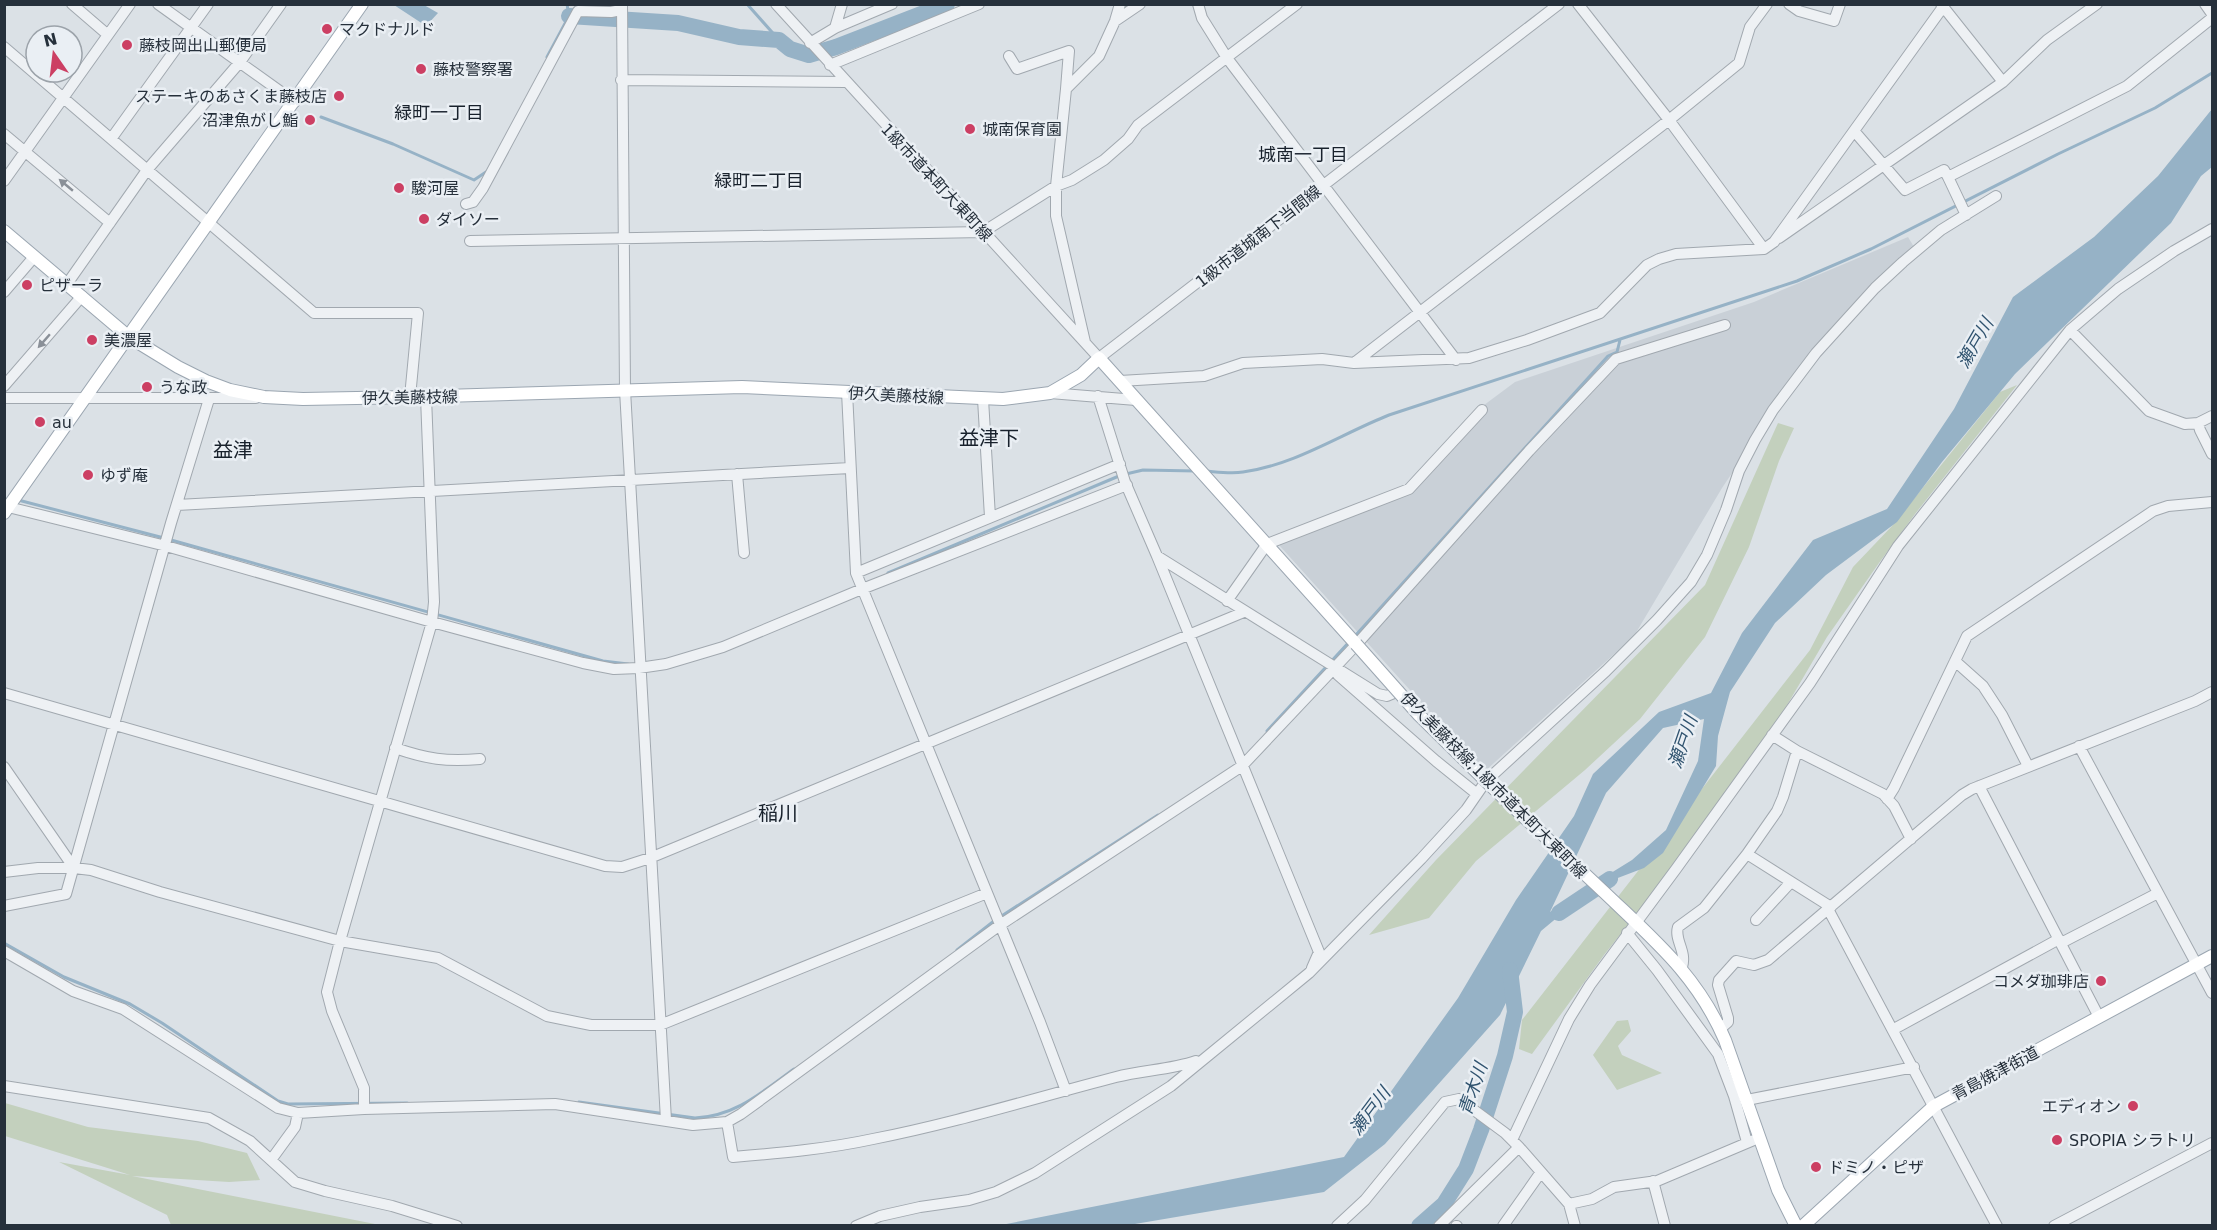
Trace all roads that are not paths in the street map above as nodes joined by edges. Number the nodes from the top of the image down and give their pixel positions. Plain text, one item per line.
1 (72, 4) edge
2 (130, 4) edge
3 (158, 4) edge
4 (208, 4) edge
5 (281, 4) edge
6 (362, 4) edge
7 (776, 4) edge
8 (842, 4) edge
9 (892, 4) edge
10 (979, 4) edge
11 (1120, 4) edge
12 (1140, 4) edge
13 (1198, 4) edge
14 (1297, 4) edge
15 (1559, 4) edge
16 (1578, 4) edge
17 (1767, 4) edge
18 (1790, 4) edge
19 (1840, 4) edge
20 (2097, 4) edge
21 (2205, 4) edge
22 (1942, 6) edge
23 (621, 8) edge
24 (2212, 16) edge
25 (1115, 21) junction
26 (192, 28) junction
27 (835, 28) junction
28 (108, 35) junction
29 (810, 43) junction
30 (4, 47) edge
31 (1009, 57) dead end
32 (1227, 58) junction
33 (240, 62) junction
34 (830, 65) junction
35 (621, 80) junction
36 (845, 82) junction
37 (2004, 82) junction
38 (1066, 89) junction
39 (63, 98) junction
40 (295, 102) junction
41 (1669, 120) junction
42 (1855, 132) junction
43 (4, 134) edge
44 (111, 139) junction
45 (26, 152) junction
46 (1884, 166) junction
47 (147, 170) junction
48 (1948, 177) junction
49 (4, 181) edge
50 (1325, 185) junction
51 (1056, 186) junction
52 (1996, 196) dead end
53 (466, 204) dead end
54 (1966, 215) junction
55 (110, 223) junction
56 (209, 223) junction
57 (2212, 229) edge
58 (4, 231) edge
59 (983, 232) junction
60 (623, 238) junction
61 (470, 241) dead end
62 (1769, 245) junction
63 (34, 257) junction
64 (67, 284) junction
65 (4, 292) edge
66 (82, 296) junction
67 (1421, 312) junction
68 (1725, 325) dead end
69 (2070, 330) junction
70 (129, 337) junction
71 (1086, 344) junction
72 (1099, 358) junction
73 (1456, 360) junction
74 (1353, 363) junction
75 (1120, 381) junction
76 (4, 386) edge
77 (625, 390) junction
78 (847, 392) junction
79 (1050, 393) junction
80 (1098, 396) junction
81 (264, 397) junction
82 (410, 397) junction
83 (426, 397) junction
84 (4, 398) edge
85 (86, 398) junction
86 (209, 399) junction
87 (983, 399) junction
88 (1136, 400) junction
89 (1482, 410) dead end
90 (2212, 416) edge
91 (2198, 423) junction
92 (2212, 454) edge
93 (1120, 464) junction
94 (850, 468) junction
95 (737, 474) junction
96 (630, 480) junction
97 (1126, 483) junction
98 (430, 491) junction
99 (2212, 502) edge
100 (177, 505) junction
101 (6, 508) edge
102 (990, 517) junction
103 (1267, 544) junction
104 (166, 546) junction
105 (744, 553) dead end
106 (1157, 556) junction
107 (856, 573) junction
108 (862, 589) junction
109 (1227, 601) junction
110 (1244, 612) junction
111 (432, 622) junction
112 (1188, 635) junction
113 (1357, 644) junction
114 (1955, 661) junction
115 (1334, 667) junction
116 (639, 669) junction
117 (1399, 691) junction
118 (2212, 692) edge
119 (4, 693) edge
120 (113, 724) junction
121 (1772, 735) junction
122 (926, 744) junction
123 (2079, 746) junction
124 (395, 748) junction
125 (1797, 751) junction
126 (480, 759) dead end
127 (1242, 766) junction
128 (2028, 766) junction
129 (4, 767) edge
130 (1486, 781) junction
131 (1979, 786) junction
132 (1477, 794) junction
133 (1887, 799) junction
134 (380, 801) junction
135 (1911, 839) junction
136 (1747, 854) junction
137 (650, 858) junction
138 (74, 867) junction
139 (4, 872) edge
140 (1791, 882) junction
141 (2158, 892) junction
142 (987, 893) junction
143 (4, 906) edge
144 (1829, 908) junction
145 (1756, 920) dead end
146 (1634, 921) junction
147 (1000, 925) junction
148 (1627, 933) junction
149 (340, 941) junction
150 (2060, 941) junction
151 (4, 951) edge
152 (2212, 956) edge
153 (2197, 964) junction
154 (1682, 968) junction
155 (1310, 973) junction
156 (2212, 993) edge
157 (2099, 1017) junction
158 (660, 1025) junction
159 (1720, 1029) junction
160 (1894, 1029) junction
161 (1203, 1059) junction
162 (1914, 1067) junction
163 (4, 1086) edge
164 (1066, 1091) junction
165 (1747, 1100) junction
166 (1934, 1106) junction
167 (364, 1109) junction
168 (298, 1113) junction
169 (666, 1120) junction
170 (727, 1122) junction
171 (1760, 1137) junction
172 (1747, 1142) junction
173 (1516, 1143) junction
174 (2212, 1143) edge
175 (271, 1160) junction
176 (1541, 1172) junction
177 (1653, 1182) junction
178 (1569, 1204) junction
179 (457, 1226) edge
180 (856, 1226) edge
181 (1337, 1226) edge
182 (1439, 1226) edge
183 (1503, 1226) edge
184 (1575, 1226) edge
185 (1665, 1226) edge
186 (1796, 1226) edge
187 (1803, 1226) edge
188 (1997, 1226) edge
189 (2054, 1226) edge

1 - 28 street
2 - 28 street
3 - 26 street
4 - 26 street
5 - 33 street
6 - 40 main road
7 - 29 street, 1級市道本町大東町線
8 - 27 street
9 - 27 street
10 - 34 street
11 - 25 street
12 - 25 street
13 - 32 street
14 - 32 street
15 - 50 street, 1級市道城南下当間線
16 - 41 street
17 - 41 street
18 - 19 street
20 - 37 street
21 - 24 street
22 - 37 street
22 - 42 street
23 - 35 street
23 - 53 street
24 - 48 street
25 - 38 street
26 - 33 street
26 - 44 street
27 - 29 street
28 - 39 street
29 - 34 street, 1級市道本町大東町線
30 - 39 street
31 - 38 street
32 - 50 street
32 - 51 street
33 - 40 street
33 - 47 street
34 - 36 street, 1級市道本町大東町線
35 - 36 street
35 - 60 street
36 - 59 street, 1級市道本町大東町線
37 - 46 street
38 - 51 street
39 - 44 street
39 - 45 street
40 - 56 main road
41 - 62 street
41 - 67 street
42 - 46 street
42 - 62 street
43 - 45 street
44 - 47 street
45 - 49 street
55 -> 45 street
46 - 48 street
46 - 62 street
47 - 55 street
47 - 56 street
48 - 54 street
50 - 67 street
50 - 72 street, 1級市道城南下当間線
51 - 59 street
51 - 71 street
52 - 54 street
54 - 130 street
55 - 64 street
56 - 70 main road
56 - 82 street
57 - 69 street
58 - 63 main road, 伊久美藤枝線
59 - 60 street
59 - 71 street, 1級市道本町大東町線
60 - 61 street
60 - 77 street
62 - 73 street
63 - 64 main road, 伊久美藤枝線
63 - 65 street
64 - 66 main road, 伊久美藤枝線
66 - 70 main road, 伊久美藤枝線
66 -> 76 street
67 - 73 street
67 - 74 street
68 - 113 street
69 - 91 street
69 - 121 street
70 - 81 main road, 伊久美藤枝線
70 - 85 main road
71 - 72 street, 1級市道本町大東町線
72 - 75 main road, 伊久美藤枝線;1級市道本町大東町線
72 - 79 main road, 伊久美藤枝線
73 - 74 street
74 - 75 street
75 - 88 main road, 伊久美藤枝線;1級市道本町大東町線
77 - 78 main road, 伊久美藤枝線
77 - 83 main road, 伊久美藤枝線
77 - 96 street
78 - 87 main road, 伊久美藤枝線
78 - 94 street
79 - 80 street
79 - 87 main road, 伊久美藤枝線
80 - 88 street
80 - 93 street
81 - 82 main road, 伊久美藤枝線
81 - 86 street
82 - 83 main road, 伊久美藤枝線
83 - 98 street
84 - 85 street
85 - 86 street
85 - 101 main road
86 - 100 street
87 - 102 street
88 - 103 main road, 伊久美藤枝線;1級市道本町大東町線
89 - 103 street
90 - 91 street
91 - 92 street
93 - 97 street
93 - 102 street
94 - 95 street
94 - 107 street
95 - 96 street
95 - 105 street
96 - 98 street
96 - 116 street
97 - 106 street
97 - 108 street
98 - 100 street
98 - 111 street
99 - 114 street
100 - 104 street
101 - 104 street
102 - 107 street
103 - 109 street
103 - 113 main road, 伊久美藤枝線;1級市道本町大東町線
104 - 111 street
104 - 120 street
106 - 109 street
106 - 112 street
107 - 108 street
108 - 116 street
108 - 122 street
109 - 110 street
110 - 112 street
110 - 115 street
111 - 116 street
111 - 124 street
112 - 122 street
112 - 127 street
113 - 115 street
113 - 117 main road, 伊久美藤枝線;1級市道本町大東町線, bridge
114 - 128 street
114 - 133 street
115 - 117 street
115 - 127 street
115 - 132 street
116 - 137 street
117 - 130 main road, 伊久美藤枝線;1級市道本町大東町線, bridge
118 - 123 street
119 - 120 street
120 - 134 street
120 - 138 street
121 - 125 street
121 - 146 street
122 - 137 street
122 - 142 street
123 - 128 street
123 - 141 street
124 - 126 street
124 - 134 street
125 - 133 street
125 - 136 street
127 - 147 street
127 - 155 street
128 - 131 street
129 - 138 street
130 - 132 street
130 - 146 main road, 伊久美藤枝線;1級市道本町大東町線
131 - 135 street
131 - 150 street
132 - 155 street
133 - 135 street
134 - 137 street
134 - 149 street
135 - 144 street
136 - 140 street
136 - 154 street
137 - 158 street
138 - 139 street
138 - 143 street
138 - 149 street
140 - 144 street
140 - 145 street
141 - 150 street
141 - 153 street
142 - 147 street
142 - 158 street
144 - 159 street
144 - 160 street
146 - 148 street
146 - 154 main road, 伊久美藤枝線;1級市道本町大東町線
147 - 164 street
147 - 170 street
148 - 172 street
148 - 173 street
149 - 158 street
149 - 167 street
150 - 157 street
150 - 160 street
151 - 168 street
152 - 153 main road, 青島焼津街道
153 - 156 street
153 - 157 main road, 青島焼津街道
154 - 159 main road, 伊久美藤枝線;1級市道本町大東町線
155 - 161 street
157 - 166 main road, 青島焼津街道
158 - 169 street
159 - 165 main road, 伊久美藤枝線;1級市道本町大東町線
160 - 162 street
161 - 164 street
161 - 180 street
162 - 165 street
162 - 166 street
163 - 175 street
164 - 170 street
165 - 171 main road, 伊久美藤枝線;1級市道本町大東町線
166 - 187 main road, 青島焼津街道
166 - 188 street
167 - 168 street
167 - 169 street
168 - 175 street
169 - 170 street
171 - 172 street
171 - 186 main road, 伊久美藤枝線;1級市道本町大東町線
172 - 177 street
173 - 176 street
173 - 181 street
173 - 182 street
174 - 189 street
175 - 179 street
176 - 178 street
176 - 183 street
177 - 178 street
177 - 185 street
178 - 184 street

